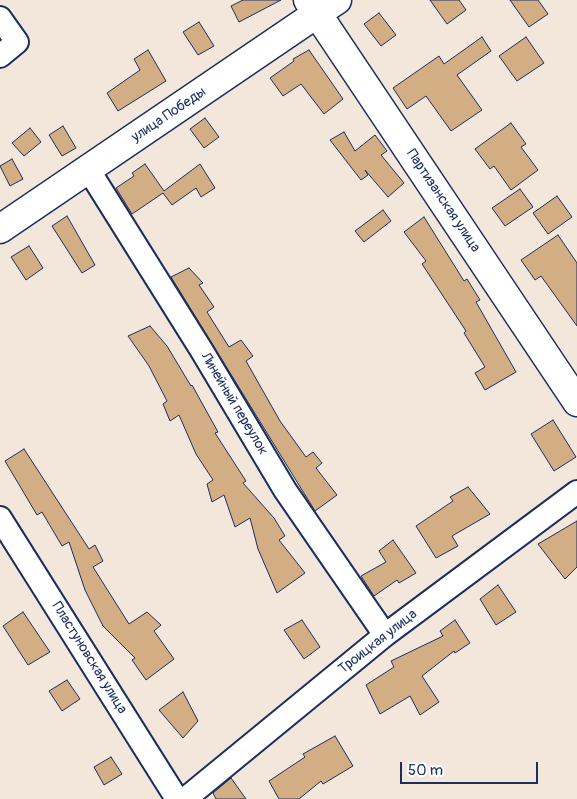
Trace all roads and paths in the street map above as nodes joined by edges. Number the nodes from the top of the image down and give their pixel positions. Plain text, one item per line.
1 (321, 4) edge
2 (0, 18) edge
3 (0, 56) edge
4 (88, 169) junction
5 (0, 229) edge
6 (577, 402) edge
7 (577, 492) edge
8 (0, 518) edge
9 (385, 635) junction
10 (178, 799) edge
11 (185, 799) edge

1 - 4 street, улица Победы
1 - 6 street, Партизанская улица
2 - 3 street
4 - 5 street, улица Победы
4 - 9 street, Линейный переулок
7 - 9 street, Троицкая улица
8 - 10 street, Пластуновская улица
9 - 11 street, Троицкая улица

